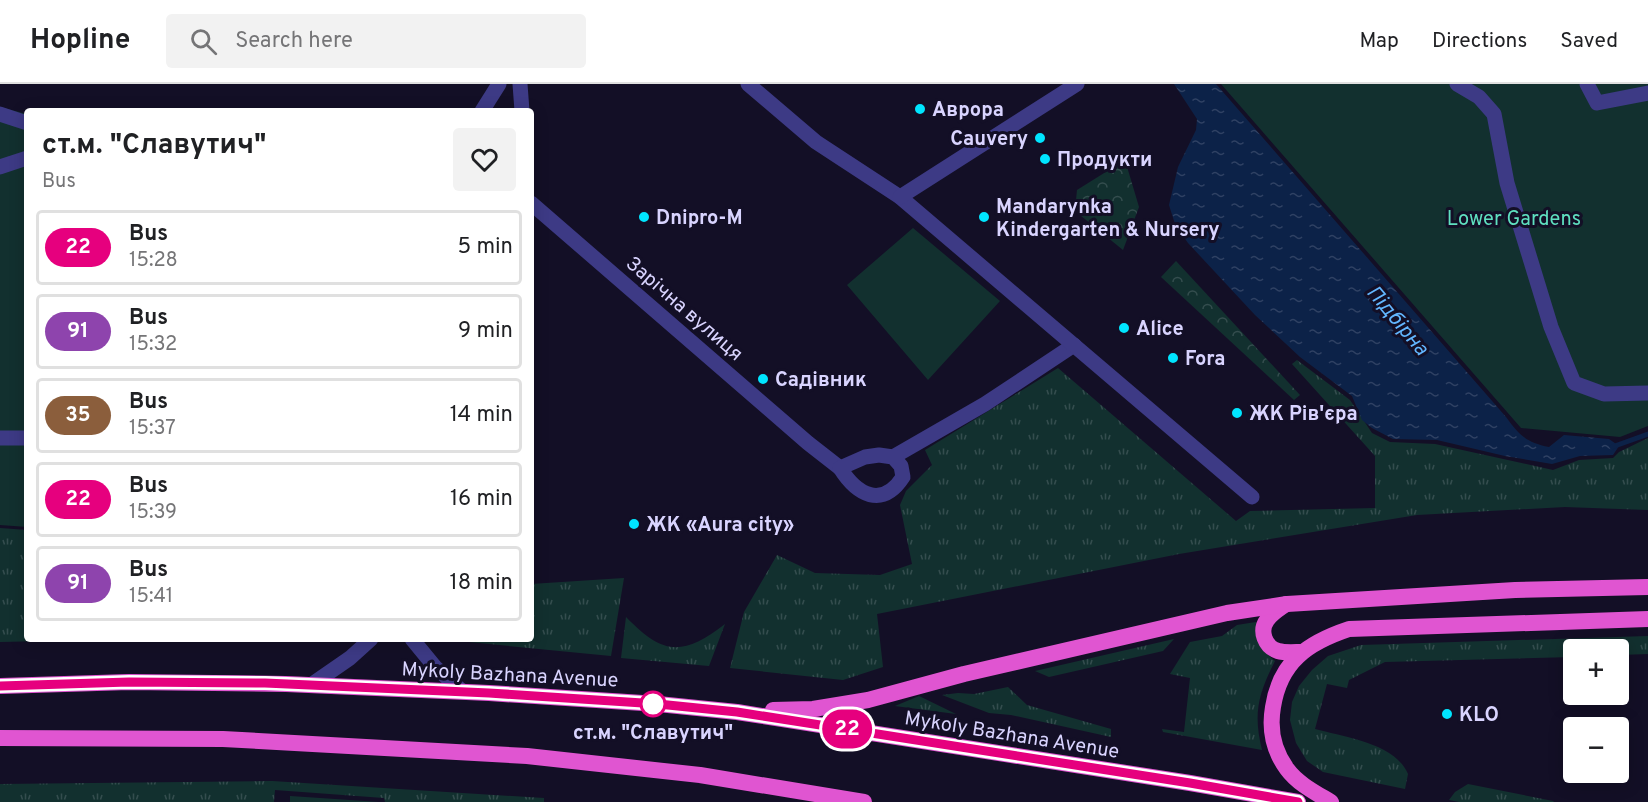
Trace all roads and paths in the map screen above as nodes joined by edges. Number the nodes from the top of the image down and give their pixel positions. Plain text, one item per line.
1 (499, 84) edge
2 (520, 84) edge
3 (748, 84) edge
4 (1077, 84) edge
5 (1457, 84) edge
6 (1587, 84) edge
7 (1648, 93) edge
8 (484, 108) edge
9 (522, 108) edge
10 (0, 114) edge
11 (24, 122) edge
12 (24, 159) edge
13 (0, 167) edge
14 (900, 197) junction
15 (534, 205) edge
16 (1074, 345) junction
17 (1648, 393) edge
18 (0, 438) edge
19 (24, 438) edge
20 (892, 457) junction
21 (840, 468) junction
22 (1251, 497) dead end
23 (1648, 587) edge
24 (1287, 604) junction
25 (1648, 619) edge
26 (368, 642) edge
27 (414, 642) edge
28 (1302, 652) junction
29 (311, 685) junction
30 (0, 686) edge
31 (462, 692) junction
32 (737, 712) junction
33 (0, 738) edge
34 (795, 790) junction
35 (815, 802) edge
36 (864, 802) edge
37 (1298, 802) edge
38 (1331, 802) edge

1 - 8 street
2 - 9 street
3 - 14 street
4 - 14 street
5 - 17 street
6 - 7 street
10 - 11 street
12 - 13 street
14 - 16 street
15 - 21 street, Зарічна вулиця
16 - 20 street
16 - 22 street
18 - 19 street
20 - 21 street
20 - 21 street, Зарічна вулиця
23 - 24 highway
24 - 28 highway
24 - 32 highway
25 - 28 highway
26 - 29 street
27 - 31 street
28 - 38 highway
29 - 30 highway, Mykoly Bazhana Avenue
29 - 31 highway, Mykoly Bazhana Avenue
31 - 32 highway, Mykoly Bazhana Avenue
32 - 37 highway, Mykoly Bazhana Avenue
33 - 34 highway
34 - 35 highway
34 - 36 highway

